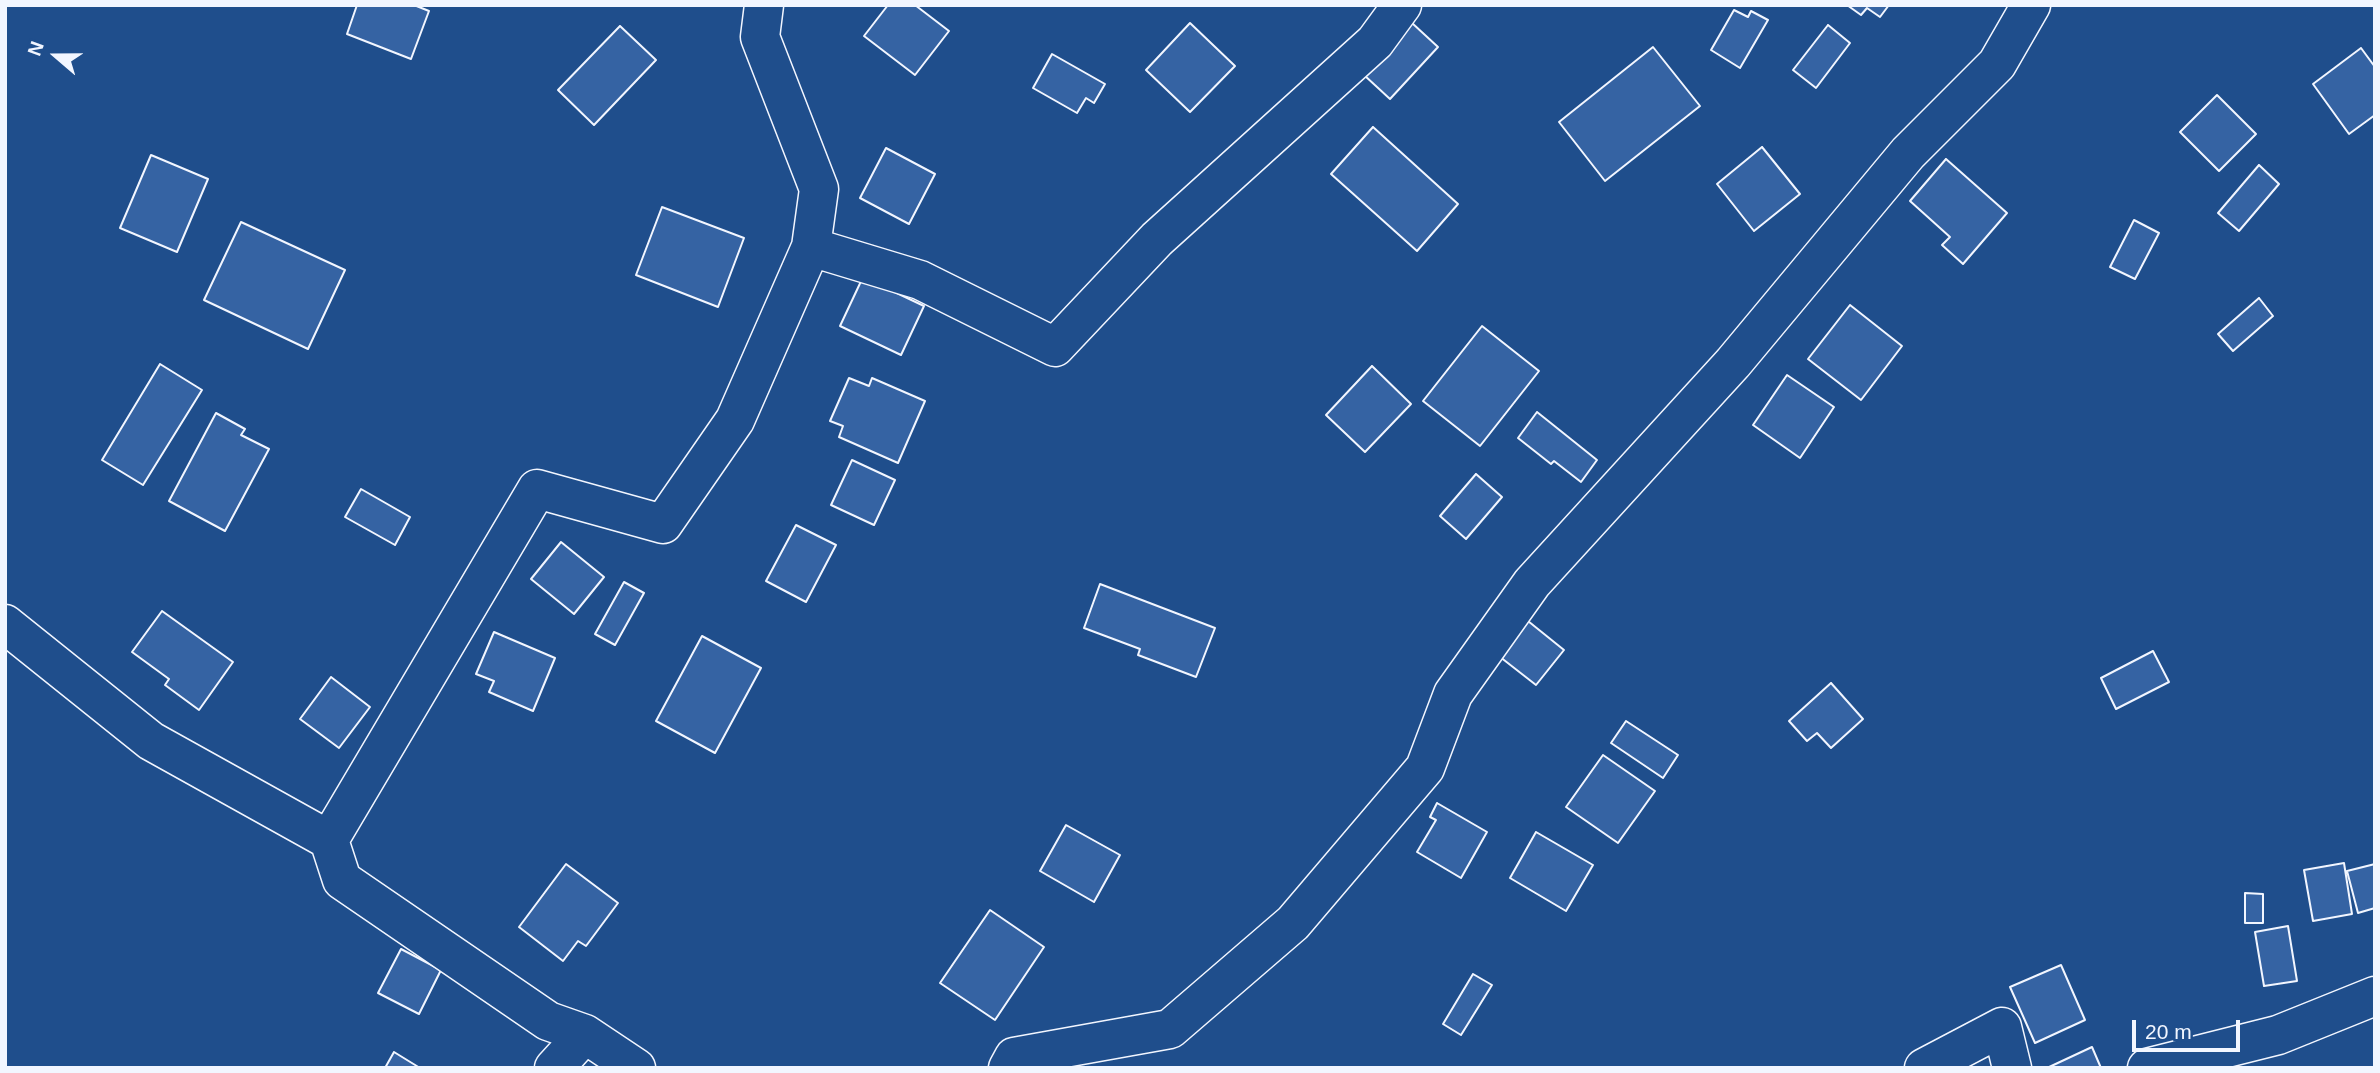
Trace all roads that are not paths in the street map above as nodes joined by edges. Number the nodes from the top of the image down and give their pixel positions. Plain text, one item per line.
1 (764, 5) edge
2 (1402, 5) edge
3 (2031, 5) edge
4 (811, 247) junction
5 (5, 624) edge
6 (329, 840) junction
7 (2375, 996) edge
8 (585, 1034) junction
9 (554, 1068) edge
10 (636, 1068) edge
11 (1008, 1068) edge
12 (1924, 1068) edge
13 (2012, 1068) edge
14 (2147, 1068) edge

1 - 4 street
2 - 4 street
3 - 11 street
4 - 6 street
5 - 6 street
6 - 8 street
7 - 14 street
8 - 9 street
8 - 10 street
12 - 13 street

